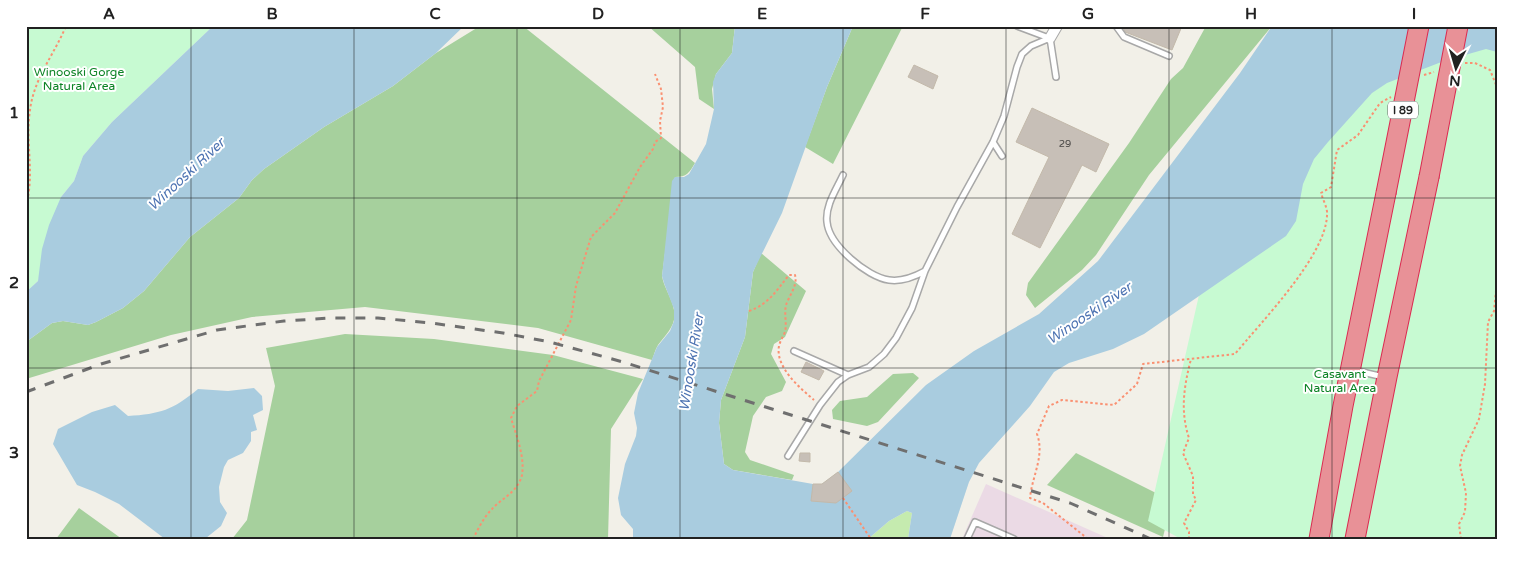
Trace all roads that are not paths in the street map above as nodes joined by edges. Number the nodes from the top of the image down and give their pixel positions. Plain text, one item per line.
1 (1017, 26) edge
2 (1057, 26) edge
3 (1116, 26) edge
4 (1419, 26) edge
5 (1458, 26) edge
6 (1050, 38) junction
7 (1169, 56) dead end
8 (1056, 77) dead end
9 (993, 142) junction
10 (1002, 156) dead end
11 (843, 175) dead end
12 (925, 271) junction
13 (794, 351) dead end
14 (1351, 369) junction
15 (848, 375) junction
16 (1386, 377) junction
17 (788, 456) dead end
18 (968, 539) edge
19 (1014, 539) edge
20 (1320, 539) edge
21 (1355, 539) edge

1 - 6 lane
2 - 6 street
3 - 7 lane
4 - 14 highway, I 89, bridge
5 - 16 highway, bridge
6 - 8 lane
6 - 9 lane
9 - 10 lane
9 - 12 lane
11 - 12 lane
12 - 15 lane
13 - 15 lane
14 - 16 lane
14 - 20 highway, I 89
15 - 17 lane
16 - 21 highway
18 - 19 lane

